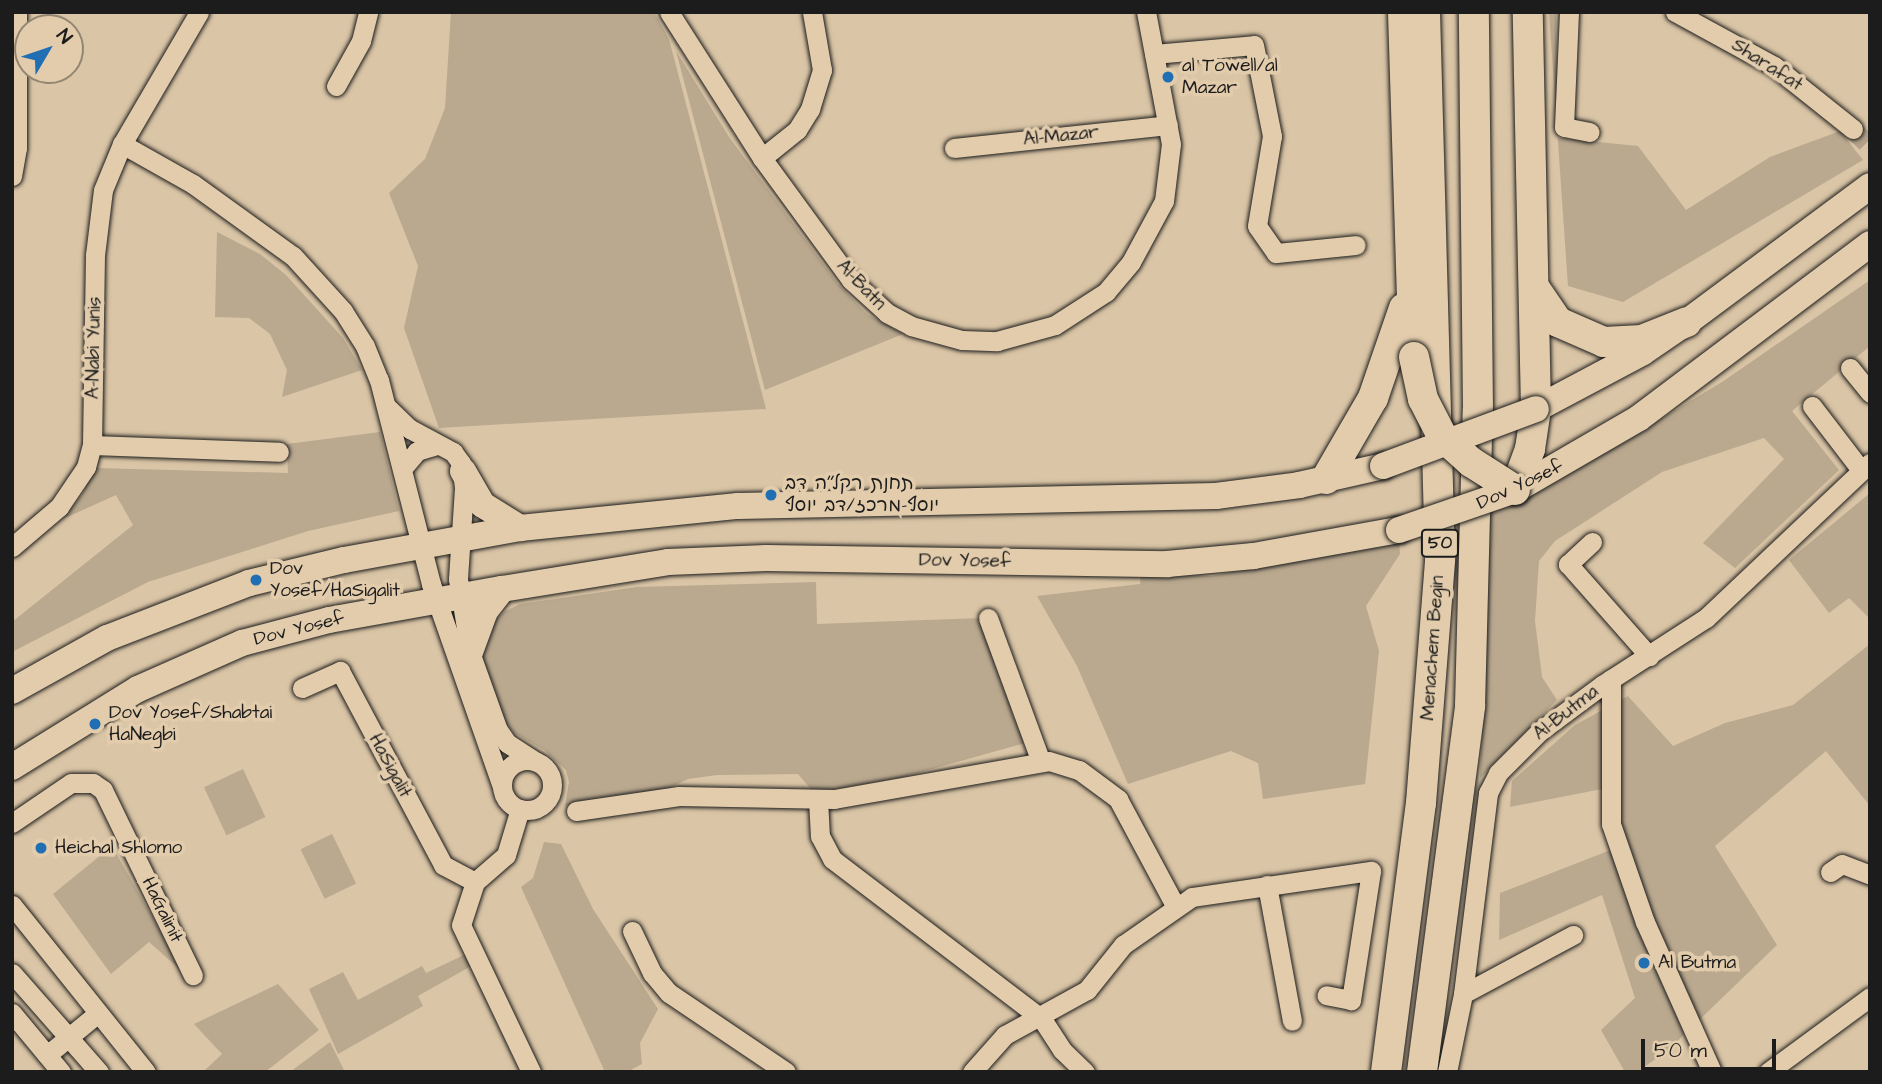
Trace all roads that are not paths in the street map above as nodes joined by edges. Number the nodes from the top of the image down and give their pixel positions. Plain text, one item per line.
1 (17, 12) edge
2 (199, 12) edge
3 (368, 12) edge
4 (669, 12) edge
5 (812, 12) edge
6 (1146, 12) edge
7 (1403, 12) edge
8 (1425, 12) edge
9 (1474, 12) edge
10 (1528, 12) edge
11 (1569, 12) edge
12 (1675, 12) edge
13 (1154, 54) junction
14 (335, 86) dead end
15 (1168, 125) junction
16 (1853, 128) tunnel mouth
17 (1590, 132) dead end
18 (122, 144) junction
19 (954, 148) dead end
20 (762, 158) junction
21 (12, 176) edge
22 (1870, 186) edge
23 (1870, 244) edge
24 (1356, 245) dead end
25 (1534, 287) junction
26 (1409, 291) junction
27 (1687, 322) junction
28 (1850, 368) dead end
29 (1870, 393) edge
30 (1544, 406) junction
31 (1812, 406) dead end
32 (386, 407) junction
33 (1448, 444) junction
34 (92, 445) junction
35 (437, 445) junction
36 (279, 452) dead end
37 (1866, 467) edge
38 (402, 469) junction
39 (463, 471) junction
40 (1326, 479) junction
41 (1515, 490) junction
42 (520, 528) junction
43 (21, 530) edge
44 (459, 538) junction
45 (1592, 542) dead end
46 (421, 545) junction
47 (12, 547) edge
48 (502, 589) junction
49 (448, 598) junction
50 (988, 618) dead end
51 (470, 652) junction
52 (1649, 656) junction
53 (1611, 679) junction
54 (302, 688) dead end
55 (12, 691) edge
56 (535, 761) junction
57 (1041, 762) junction
58 (12, 767) edge
59 (502, 787) junction
60 (818, 799) junction
61 (520, 809) junction
62 (576, 811) dead end
63 (12, 823) edge
64 (1830, 872) dead end
65 (1870, 875) edge
66 (475, 882) junction
67 (1267, 885) junction
68 (12, 905) edge
69 (1176, 907) junction
70 (632, 931) dead end
71 (1573, 935) dead end
72 (12, 973) edge
73 (193, 975) dead end
74 (1463, 993) junction
75 (1326, 995) dead end
76 (1870, 997) edge
77 (12, 1013) edge
78 (97, 1014) junction
79 (1042, 1018) junction
80 (1292, 1021) dead end
81 (70, 1036) junction
82 (47, 1055) junction
83 (61, 1072) edge
84 (99, 1072) edge
85 (146, 1072) edge
86 (531, 1072) edge
87 (786, 1072) edge
88 (972, 1072) edge
89 (1085, 1072) edge
90 (1385, 1072) edge
91 (1422, 1072) edge
92 (1447, 1072) edge
93 (1712, 1072) edge
94 (1769, 1072) edge

1 - 21 street
2 - 18 street, A-Nabi Yunis
3 - 14 street
4 - 20 street, Al-Batn
5 - 20 street
6 - 13 street, Al-Batn
7 - 26 highway
8 - 90 highway, Menachem Begin / 50
9 - 91 highway, Menachem Begin / 50
10 - 25 highway
11 - 17 street
12 - 16 street, Sharafat
13 - 15 street, Al-Batn
13 - 24 street
15 - 19 street, Al-Mazar
15 - 20 street, Al-Batn
18 - 32 street
18 - 34 street, A-Nabi Yunis
22 - 27 main road
23 - 41 main road, Dov Yosef
25 - 27 highway
25 - 30 highway
26 - 33 highway, bridge
26 - 40 highway
27 - 30 main road
28 - 29 street
30 - 33 main road, bridge
30 - 41 highway
31 - 37 street
32 - 35 street
32 - 38 street
33 - 40 main road, bridge
33 - 41 highway, bridge
34 - 36 street
34 - 43 street, A-Nabi Yunis
35 - 38 street
35 - 39 street
37 - 52 street, Al-Butma
38 - 46 street
39 - 42 main road
39 - 44 street
40 - 42 main road
41 - 48 main road, Dov Yosef, bridge
42 - 44 main road
43 - 47 street, A-Nabi Yunis
44 - 46 main road
44 - 49 street
45 - 52 street
46 - 49 street
46 - 55 main road
48 - 49 main road, Dov Yosef
48 - 51 main road
49 - 51 street
49 - 58 main road, Dov Yosef
49 - 59 street
50 - 57 street
51 - 56 street
52 - 53 street, Al-Butma
53 - 74 street, Al-Butma
53 - 93 street
54 - 66 street, HaSigalit
56 - 59 street
56 - 61 street
57 - 60 street
57 - 69 street
59 - 61 street
60 - 62 street
60 - 79 street
61 - 66 street
63 - 73 street, HaGalinit
64 - 65 street
66 - 86 street
67 - 69 street
67 - 75 street
67 - 80 street
68 - 78 street
69 - 79 street
70 - 87 street
71 - 74 street
72 - 81 street
74 - 92 street, Al-Butma
76 - 94 street
77 - 82 street
78 - 81 street
78 - 85 street
79 - 88 street
79 - 89 street
81 - 82 street
81 - 84 street
82 - 83 street

